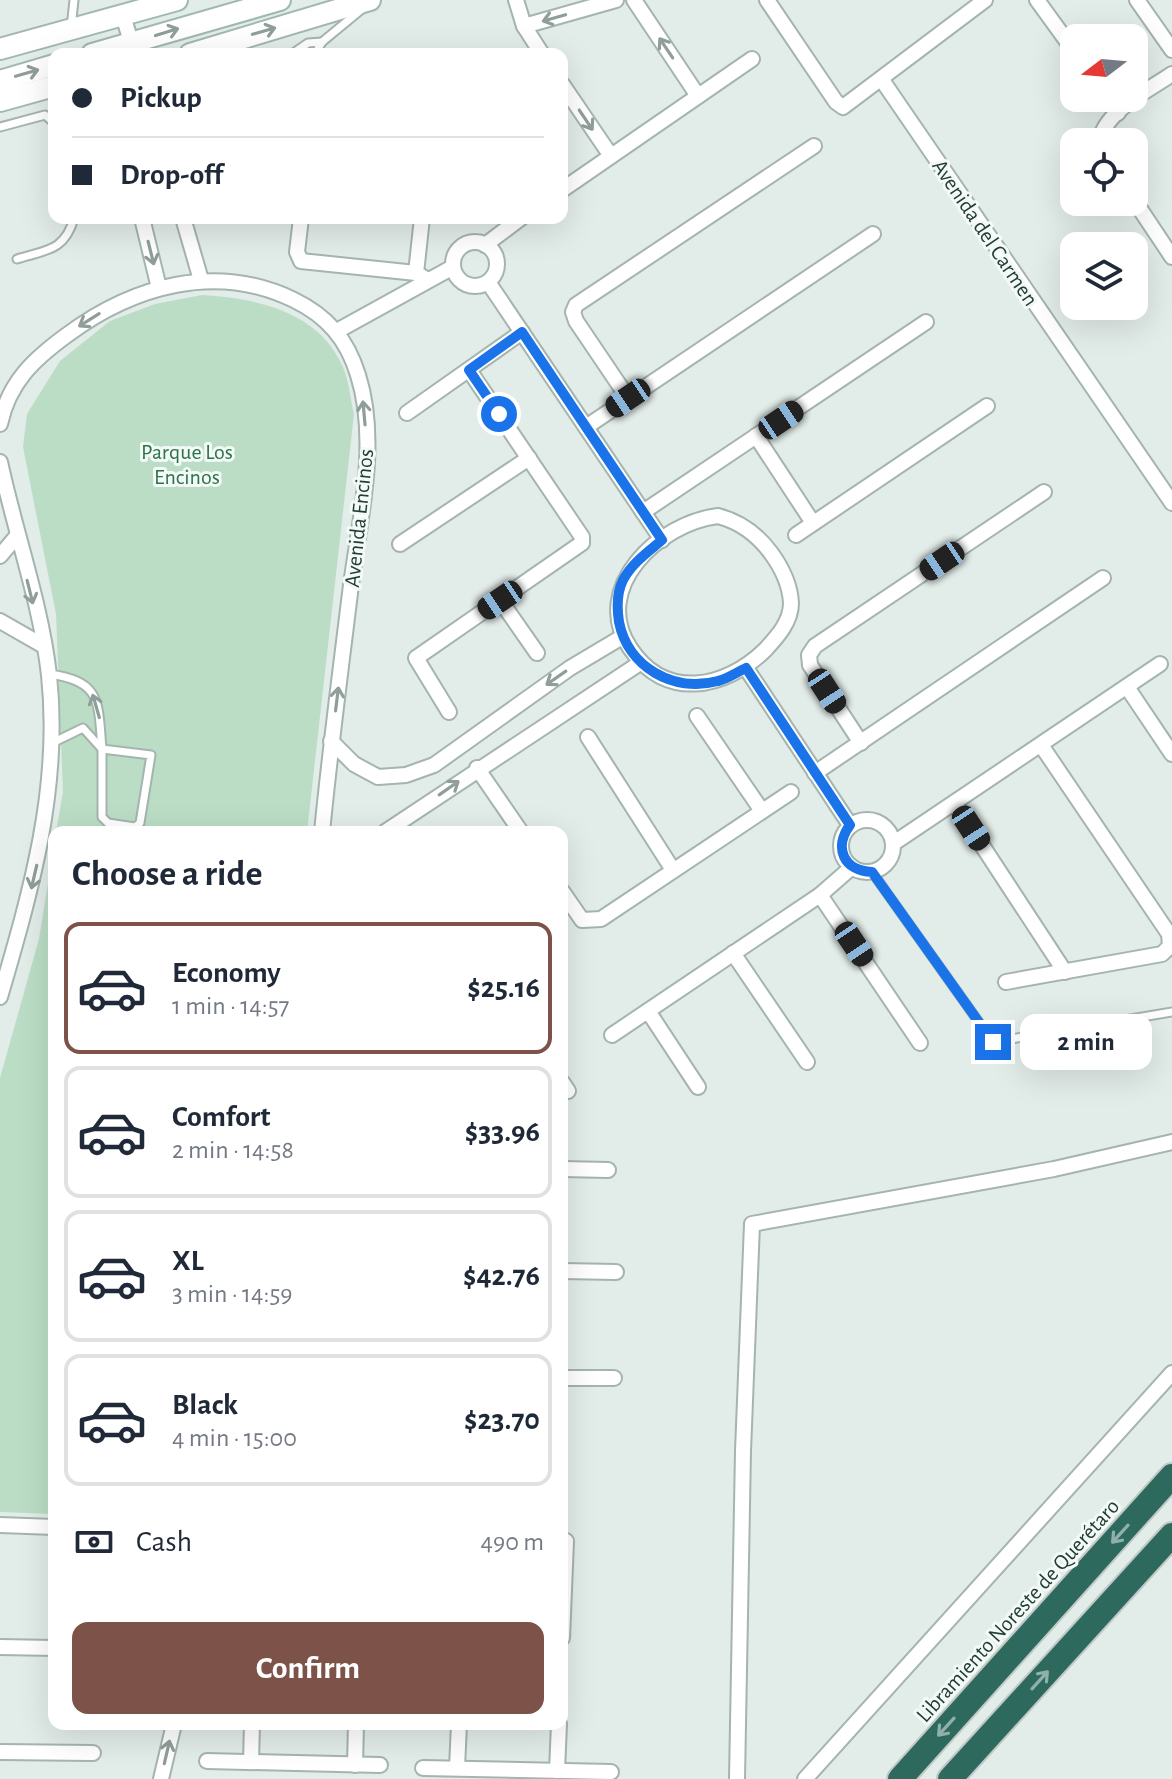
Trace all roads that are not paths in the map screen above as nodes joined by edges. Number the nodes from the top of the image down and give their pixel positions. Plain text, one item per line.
1 (74, 0) edge
2 (280, 0) edge
3 (371, 0) edge
4 (516, 0) edge
5 (616, 0) edge
6 (634, 0) edge
7 (767, 0) edge
8 (985, 0) edge
9 (1037, 0) edge
10 (1137, 0) edge
11 (167, 1) edge
12 (123, 16) junction
13 (92, 24) junction
14 (524, 26) junction
15 (71, 30) junction
16 (1060, 32) edge
17 (322, 42) junction
18 (97, 48) edge
19 (133, 48) edge
20 (210, 48) edge
21 (301, 48) edge
22 (318, 48) edge
23 (538, 48) edge
24 (0, 49) edge
25 (1172, 50) edge
26 (752, 59) dead end
27 (48, 67) edge
28 (1172, 74) edge
29 (882, 80) junction
30 (0, 81) edge
31 (48, 88) edge
32 (568, 93) edge
33 (698, 96) junction
34 (0, 101) edge
35 (1118, 113) joint
36 (48, 118) edge
37 (0, 127) edge
38 (1104, 128) edge
39 (814, 146) dead end
40 (611, 156) junction
41 (568, 186) edge
42 (1145, 216) edge
43 (72, 224) edge
44 (143, 224) edge
45 (185, 224) edge
46 (300, 224) edge
47 (422, 224) edge
48 (513, 224) edge
49 (873, 234) dead end
50 (485, 245) junction
51 (1172, 257) edge
52 (17, 259) dead end
53 (453, 267) junction
54 (421, 276) junction
55 (201, 280) junction
56 (488, 282) junction
57 (159, 288) junction
58 (926, 322) dead end
59 (337, 331) junction
60 (522, 332) junction
61 (469, 370) junction
62 (628, 398) junction
63 (987, 406) dead end
64 (407, 413) dead end
65 (0, 424) edge
66 (586, 427) junction
67 (756, 436) junction
68 (529, 458) junction
69 (0, 462) edge
70 (1044, 492) dead end
71 (1172, 503) edge
72 (643, 512) junction
73 (813, 523) junction
74 (796, 535) dead end
75 (16, 537) junction
76 (662, 540) junction
77 (400, 544) dead end
78 (0, 556) edge
79 (1103, 578) dead end
80 (500, 600) junction
81 (0, 621) edge
82 (622, 637) junction
83 (42, 645) junction
84 (537, 653) dead end
85 (640, 663) junction
86 (1160, 664) dead end
87 (746, 668) junction
88 (49, 674) junction
89 (1127, 687) junction
90 (449, 712) dead end
91 (697, 716) dead end
92 (588, 737) dead end
93 (331, 741) junction
94 (52, 743) junction
95 (861, 743) junction
96 (1041, 745) junction
97 (102, 749) junction
98 (1172, 754) edge
99 (477, 768) junction
100 (815, 773) junction
101 (791, 792) dead end
102 (955, 804) junction
103 (762, 811) junction
104 (850, 825) junction
105 (128, 826) edge
106 (136, 826) edge
107 (323, 826) edge
108 (397, 826) edge
109 (517, 826) edge
110 (894, 843) junction
111 (852, 867) junction
112 (673, 870) junction
113 (872, 872) junction
114 (820, 895) junction
115 (568, 900) edge
116 (733, 953) junction
117 (1065, 972) junction
118 (1006, 982) dead end
119 (0, 997) edge
120 (648, 1011) junction
121 (1172, 1012) edge
122 (612, 1035) dead end
123 (920, 1043) dead end
124 (807, 1062) dead end
125 (698, 1087) dead end
126 (1172, 1142) edge
127 (568, 1169) edge
128 (608, 1170) dead end
129 (568, 1271) edge
130 (616, 1272) dead end
131 (1172, 1373) edge
132 (568, 1378) edge
133 (614, 1378) dead end
134 (1172, 1476) edge
135 (0, 1525) edge
136 (48, 1527) edge
137 (1172, 1535) edge
138 (0, 1647) edge
139 (48, 1648) edge
140 (173, 1730) edge
141 (252, 1730) edge
142 (356, 1730) edge
143 (459, 1730) edge
144 (559, 1730) edge
145 (0, 1752) edge
146 (93, 1753) dead end
147 (207, 1761) dead end
148 (251, 1762) junction
149 (355, 1765) junction
150 (380, 1765) dead end
151 (423, 1768) dead end
152 (457, 1768) junction
153 (557, 1771) junction
154 (611, 1772) dead end
155 (161, 1779) edge
156 (737, 1779) edge
157 (805, 1779) edge
158 (900, 1779) edge
159 (950, 1779) edge

1 - 15 lane
19 -> 2 main road
3 - 17 lane
20 -> 3 main road
4 - 14 street
5 -> 14 street
33 -> 6 street
7 - 29 street
8 - 29 street
9 - 16 street
10 - 25 street
11 - 12 main road
12 - 13 main road
12 - 19 street
13 - 15 main road
13 - 18 street
14 - 23 street
15 - 24 main road
17 - 21 lane
17 - 22 lane
26 - 33 street
30 -> 27 main road
28 - 35 street
29 - 71 street, Avenida del Carmen
31 - 34 main road
32 -> 40 street
33 - 40 street
35 - 38 street
36 - 37 lane
39 - 62 street
40 - 41 street
42 - 51 street
43 - 52 lane
44 -> 57 street
45 - 55 street
46 - 54 street
47 - 54 street
48 - 50 street
49 - 62 street
50 - 53 street
50 - 56 street
53 - 54 street
53 - 56 street
54 - 59 street
55 - 57 street, Avenida Encinos
55 - 59 street, Avenida Encinos
56 - 60 street
57 -> 65 street, Avenida Encinos
58 - 67 street
93 -> 59 street, Avenida Encinos
60 - 61 street
60 - 66 street
61 - 64 street
61 - 68 street
62 - 66 street
63 - 73 street
66 - 72 street
67 - 72 street
67 - 73 street
68 - 77 street
68 - 80 street
69 - 75 street
70 - 95 street
72 - 76 street
73 - 74 street
75 - 78 street
75 -> 83 street
76 - 82 street
76 - 87 street
79 - 95 street
80 - 84 street
80 - 90 street
81 - 83 street
82 - 85 street
82 -> 93 street
83 - 88 street
85 - 87 street
85 - 99 street
86 - 89 street
87 - 100 street
88 - 94 street
97 -> 88 lane
89 - 96 street
89 - 98 street
91 - 103 street
92 - 112 street
93 - 107 street, Avenida Encinos
94 - 97 lane
94 -> 119 street
95 - 100 street
96 - 102 street
96 - 117 street
97 - 105 lane
97 - 106 lane
108 -> 99 street
99 - 109 street
100 - 104 street
101 - 103 street
102 - 110 street
102 - 117 street
103 - 112 street
104 - 110 street
104 - 111 street
110 - 113 street
111 - 113 street
111 - 114 street
112 - 115 street
113 - 121 lane
114 - 116 street
114 - 123 street
116 - 120 street
116 - 124 street
117 - 118 street
120 - 122 street
120 - 125 street
126 - 156 street
127 - 128 street
129 - 130 street
131 - 157 street
132 - 133 street
134 -> 158 highway, Libramiento Noreste de Querétaro
135 - 136 street
159 -> 137 highway
138 - 139 street
155 -> 140 street
141 - 148 street
142 - 149 street
143 - 152 street
144 - 153 street
145 - 146 street
147 - 148 street
148 - 149 street
149 - 150 street
151 - 152 street
152 - 153 street
153 - 154 street

